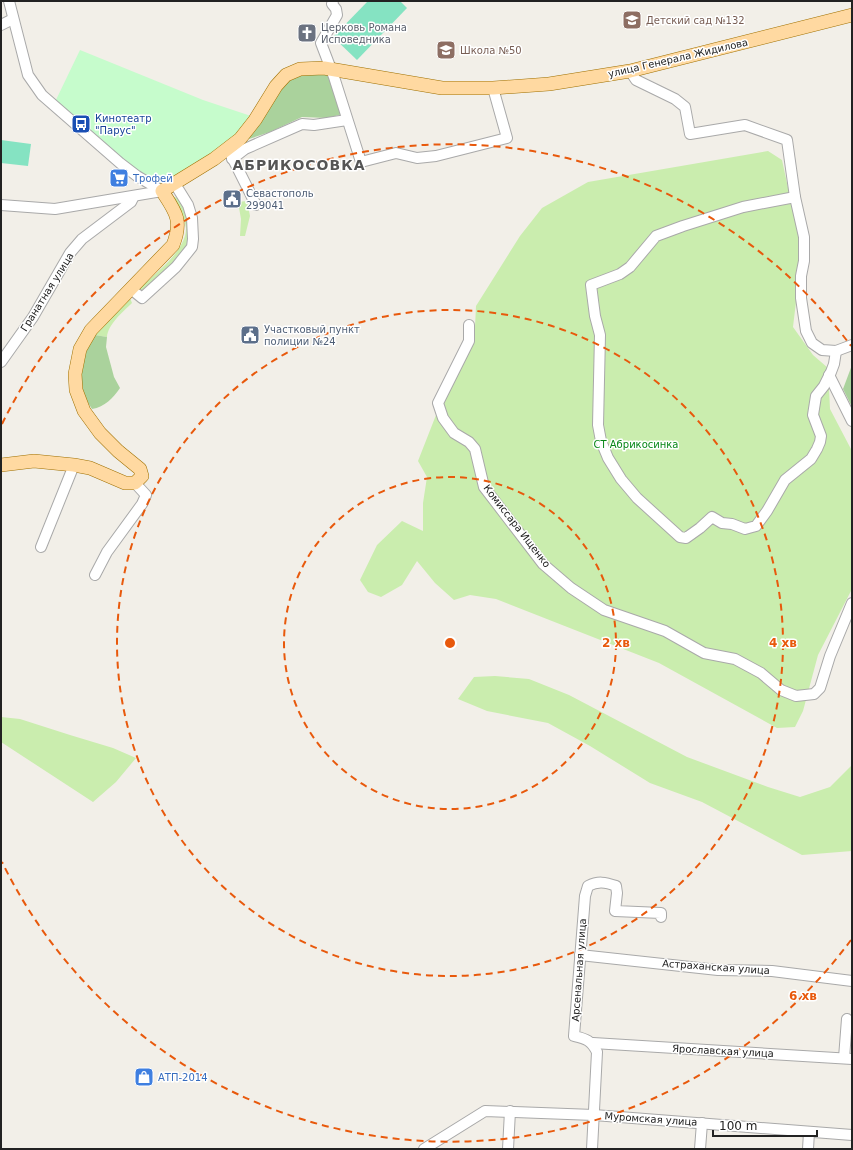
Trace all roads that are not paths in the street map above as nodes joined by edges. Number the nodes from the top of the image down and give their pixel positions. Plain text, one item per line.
1 (9, 1) edge
2 (334, 1) edge
3 (852, 15) edge
4 (13, 19) junction
5 (1, 25) edge
6 (330, 68) junction
7 (630, 71) junction
8 (493, 88) junction
9 (347, 120) junction
10 (230, 154) junction
11 (175, 184) junction
12 (162, 191) junction
13 (134, 196) junction
14 (795, 197) junction
15 (1, 205) edge
16 (256, 205) dead end
17 (131, 289) junction
18 (469, 325) dead end
19 (852, 345) edge
20 (836, 351) junction
21 (1, 362) edge
22 (830, 375) junction
23 (852, 420) edge
24 (1, 465) edge
25 (74, 465) junction
26 (139, 480) junction
27 (41, 547) dead end
28 (95, 575) dead end
29 (852, 603) edge
30 (660, 917) dead end
31 (580, 955) junction
32 (852, 981) edge
33 (848, 1019) dead end
34 (593, 1043) junction
35 (848, 1058) edge
36 (510, 1112) junction
37 (594, 1115) junction
38 (702, 1123) junction
39 (809, 1132) junction
40 (852, 1135) edge
41 (424, 1149) edge
42 (508, 1149) edge
43 (592, 1149) edge
44 (700, 1149) edge
45 (808, 1149) edge

1 - 4 street
2 - 6 street
3 - 7 main road, улица Генерала Жидилова
4 - 5 street
4 - 12 street
6 - 8 main road, улица Генерала Жидилова
6 - 9 street
6 - 10 main road, улица Генерала Жидилова
7 - 8 main road, улица Генерала Жидилова
7 - 14 street
8 - 9 street
9 - 10 street
10 - 11 main road, улица Генерала Жидилова
10 - 16 street
11 - 12 main road, улица Генерала Жидилова
11 - 17 street
12 - 13 street
12 - 17 main road
13 - 15 street
13 - 21 street, Гранатная улица
14 - 20 street
14 - 22 street
17 - 26 main road
18 - 29 street, Комиссара Ищенко
19 - 20 street
20 - 22 street
22 - 23 street
24 - 25 main road
25 - 26 main road
25 - 27 street
26 - 28 street
30 - 31 street, Арсенальная улица
31 - 32 street, Астраханская улица
31 - 34 street, Арсенальная улица
33 - 35 street
34 - 35 street, Ярославская улица
34 - 37 street
36 - 37 street, Муромская улица
36 - 41 street, Муромская улица
36 - 42 street
37 - 38 street, Муромская улица
37 - 43 street
38 - 39 street, Муромская улица
38 - 44 street
39 - 40 street, Муромская улица
39 - 45 street

